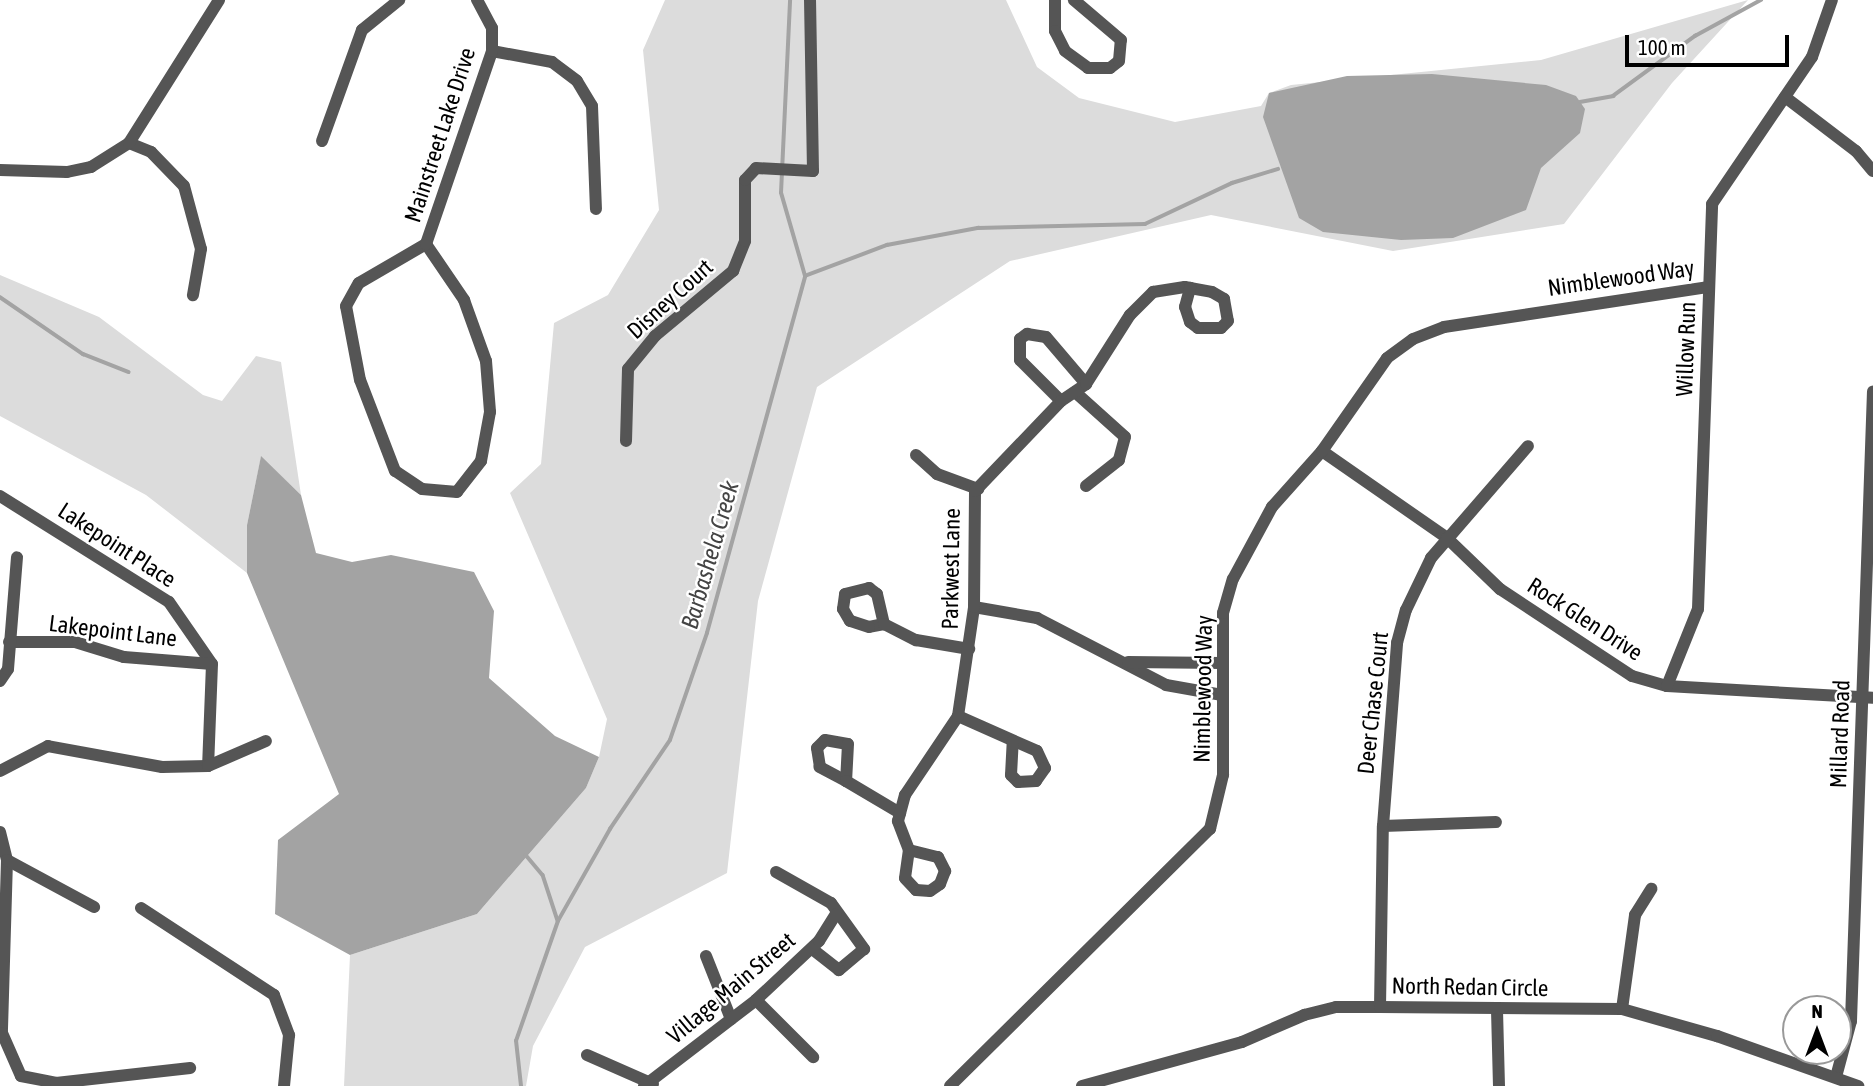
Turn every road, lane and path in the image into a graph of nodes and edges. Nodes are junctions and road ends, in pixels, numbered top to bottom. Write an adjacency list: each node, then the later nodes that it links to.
1 (219, 0): 11 (street)
2 (399, 0): 10 (street)
3 (477, 0): 8 (street, Mainstreet Lake Drive)
4 (810, 0): 22 (street, Disney Court)
5 (1055, 0): 6 (street)
6 (1074, 0)
7 (1832, 0): 9 (street, Willow Run)
8 (492, 51): 14 (street); 15 (street, Mainstreet Lake Drive)
9 (1785, 97): 13 (street); 16 (street, Willow Run)
10 (322, 141)
11 (129, 144): 12 (street); 18 (street)
12 (0, 170)
13 (1873, 171)
14 (596, 209)
15 (426, 244): 15 (street, Mainstreet Lake Drive)
16 (1709, 286): 24 (street, Nimblewood Way); 39 (street, Willow Run)
17 (1190, 288): 19 (street, Parkwest Lane)
18 (193, 295)
19 (1080, 388): 21 (street, Parkwest Lane); 21 (street); 26 (street)
20 (1873, 391): 41 (street, Millard Road)
21 (1061, 401): 27 (street, Parkwest Lane)
22 (626, 441)
23 (1528, 446): 29 (street, Deer Chase Court)
24 (1322, 451): 29 (street, Rock Glen Drive); 36 (street, Nimblewood Way)
25 (916, 455): 27 (street)
26 (1086, 486)
27 (978, 489): 31 (street, Parkwest Lane)
28 (0, 496): 37 (street, Lakepoint Place)
29 (1447, 538): 39 (street, Rock Glen Drive); 50 (street, Deer Chase Court)
30 (17, 557): 33 (street)
31 (974, 607): 34 (street, Parkwest Lane); 35 (street)
32 (884, 624): 34 (street)
33 (9, 642): 37 (street, Lakepoint Lane); 38 (street)
34 (969, 649): 42 (street, Parkwest Lane)
35 (1128, 662): 36 (street); 40 (street)
36 (1222, 663): 40 (street, Nimblewood Way)
37 (212, 664): 46 (street)
38 (0, 681)
39 (1667, 686): 41 (street, Rock Glen Drive)
40 (1222, 695): 73 (street, Nimblewood Way)
41 (1868, 698): 70 (street, Millard Road)
42 (958, 716): 44 (street); 48 (street, Parkwest Lane)
43 (266, 740): 46 (street)
44 (1013, 741)
45 (2, 764): 46 (street)
46 (208, 766)
47 (846, 781): 48 (street)
48 (900, 813): 52 (street)
49 (1496, 822): 50 (street)
50 (1383, 826): 63 (street, Deer Chase Court)
51 (0, 832): 53 (street)
52 (909, 850)
53 (7, 860): 56 (street); 61 (street)
54 (776, 872): 58 (street)
55 (1651, 889): 64 (street)
56 (93, 907)
57 (141, 908): 72 (street)
58 (835, 915): 59 (street, Village Main Street); 59 (street)
59 (812, 949): 62 (street, Village Main Street)
60 (706, 956): 66 (street)
61 (0, 984): 69 (street)
62 (756, 1000): 66 (street, Village Main Street); 68 (street)
63 (1380, 1007): 65 (street, North Redan Circle); 74 (street, North Redan Circle)
64 (1622, 1009): 65 (street, North Redan Circle); 70 (street, North Redan Circle)
65 (1497, 1010): 75 (street)
66 (731, 1019): 71 (street, Village Main Street)
67 (587, 1055): 71 (street)
68 (813, 1056)
69 (190, 1068)
70 (1836, 1077): 76 (street, North Redan Circle)
71 (650, 1084)
72 (284, 1086)
73 (950, 1086)
74 (1082, 1086)
75 (1499, 1086)
76 (1858, 1086)

